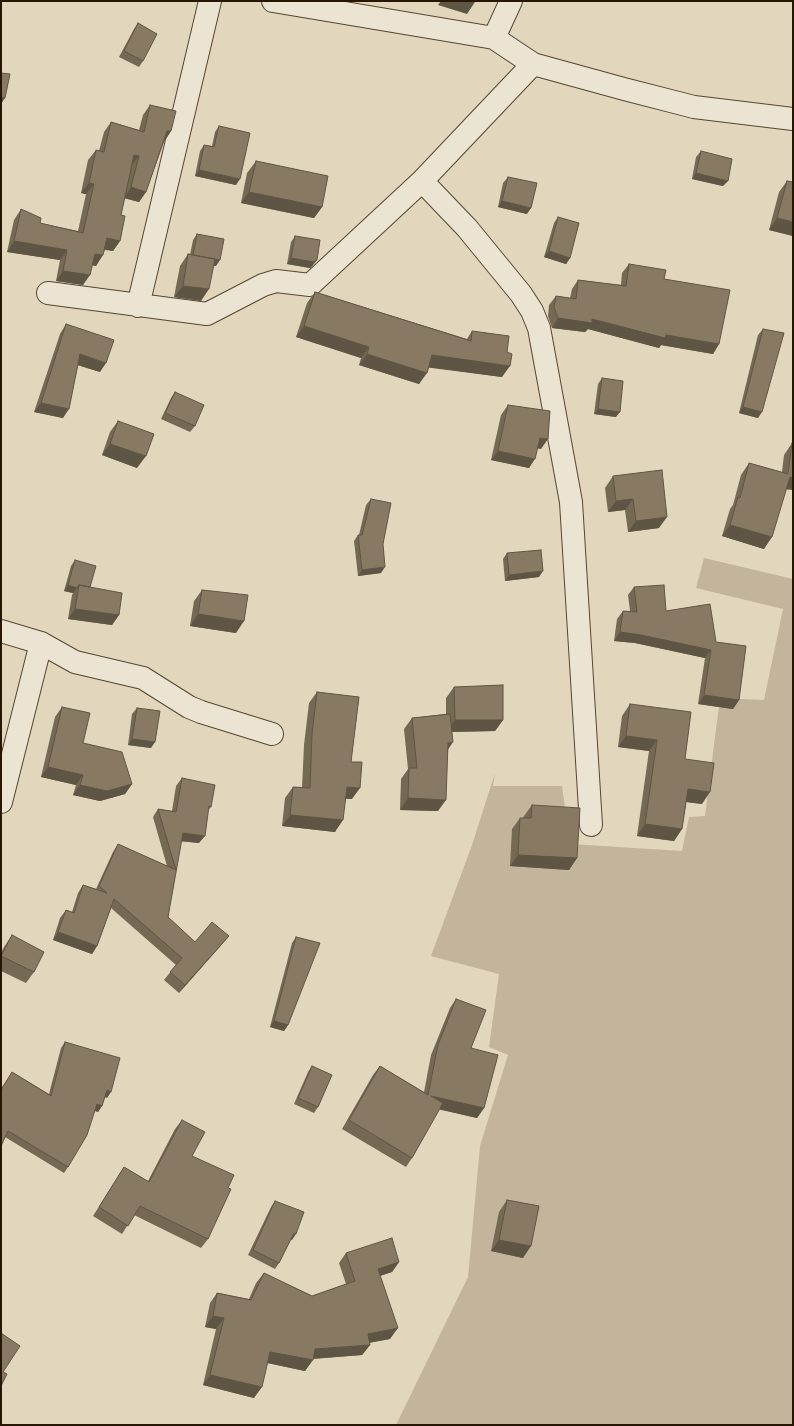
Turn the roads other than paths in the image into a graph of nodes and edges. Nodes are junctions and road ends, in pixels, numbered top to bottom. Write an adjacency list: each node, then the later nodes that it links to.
1 (210, 1): 9 (street)
2 (273, 1): 4 (street)
3 (511, 1): 4 (street)
4 (494, 38): 5 (street)
5 (533, 64): 6 (street); 7 (street)
6 (793, 120)
7 (422, 181): 9 (street); 14 (street)
8 (48, 293): 9 (street)
9 (138, 306)
10 (1, 631): 11 (street)
11 (41, 643): 12 (street); 13 (street)
12 (272, 734)
13 (1, 802)
14 (591, 825)

